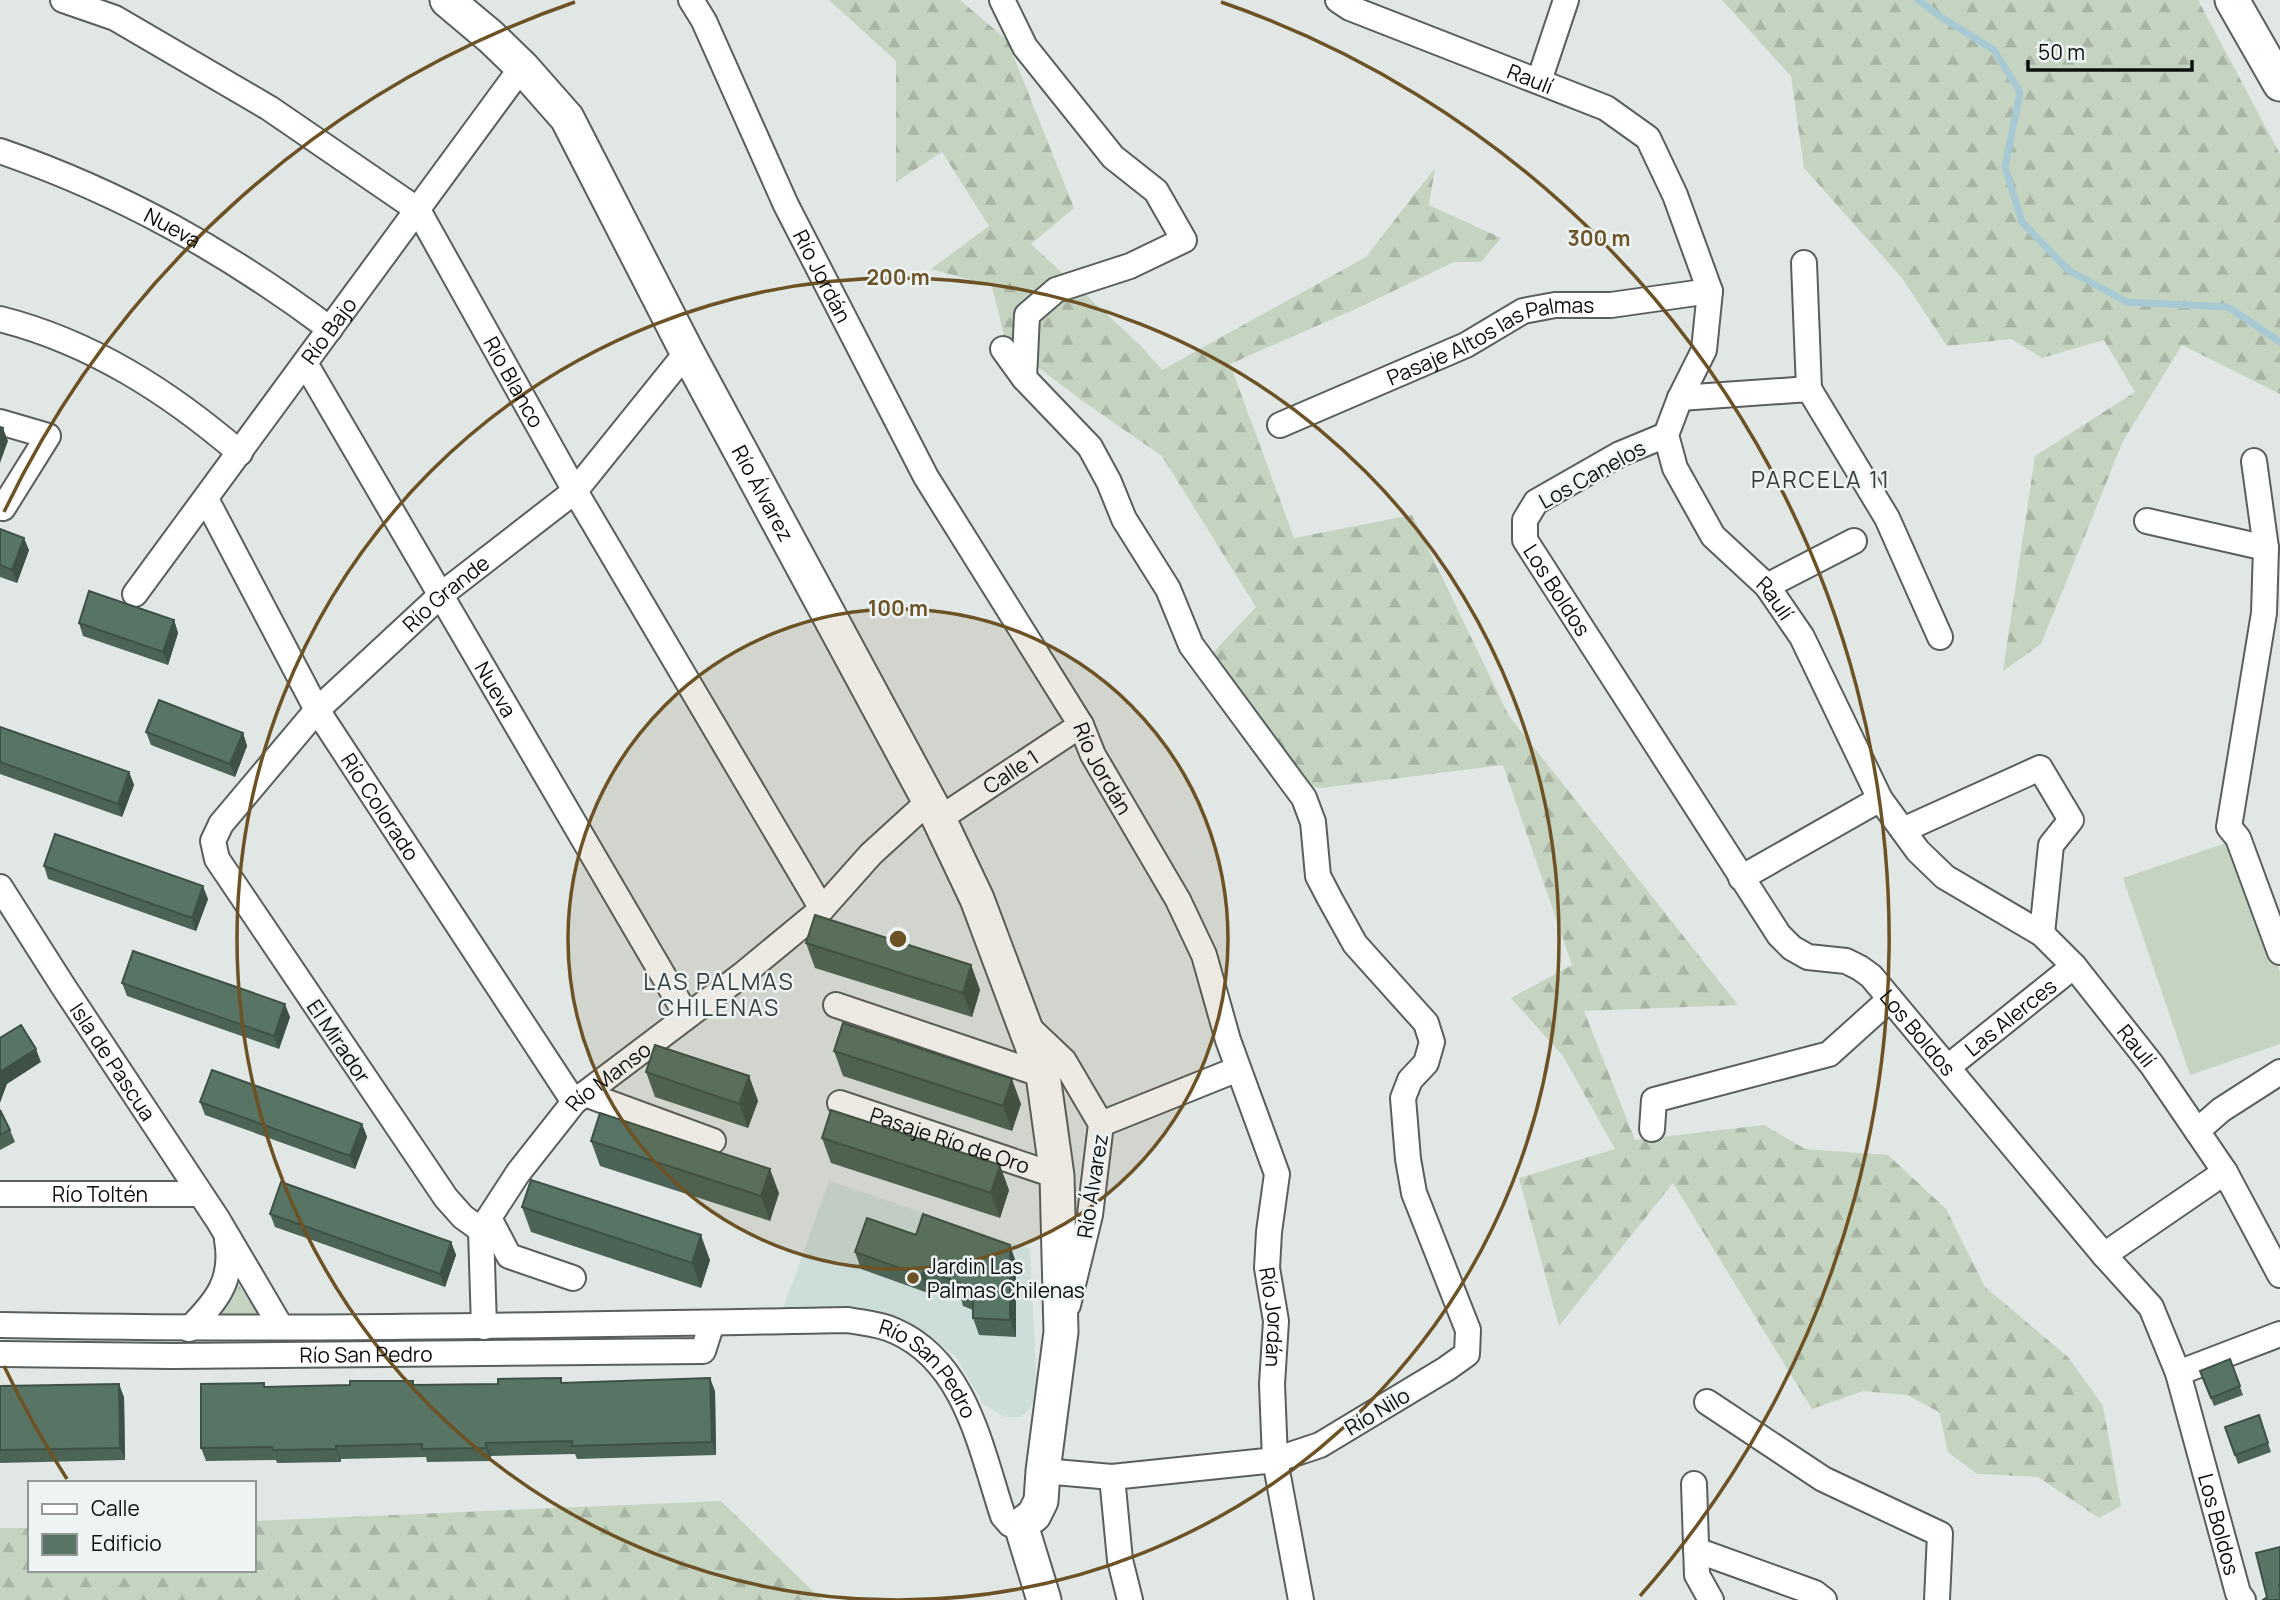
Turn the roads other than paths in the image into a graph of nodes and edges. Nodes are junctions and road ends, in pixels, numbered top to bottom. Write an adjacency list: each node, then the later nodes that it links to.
1 (63, 0): 12 (street, Río Blanco)
2 (447, 0): 8 (street, Río Álvarez)
3 (691, 0): 40 (street, Río Jordán)
4 (1002, 0): 20 (street)
5 (1338, 0): 9 (street, Raulí)
6 (1566, 0): 9 (street)
7 (2232, 0): 10 (street)
8 (522, 67): 12 (street, Río Bajo); 18 (street, Río Álvarez)
9 (1539, 81): 14 (street, Raulí)
10 (2280, 84)
11 (0, 151): 16 (street, Nueva)
12 (418, 210): 16 (street, Río Bajo); 28 (street, Río Blanco)
13 (1804, 263): 21 (street)
14 (1710, 291): 22 (street, Raulí); 24 (street, Pasaje Altos las Palmas)
15 (0, 319): 26 (street)
16 (330, 330): 19 (street, Río Bajo)
17 (1003, 349): 20 (street)
18 (687, 352): 28 (street, Río Grande); 42 (street, Río Álvarez)
19 (305, 363): 26 (street, Río Bajo); 37 (street, Nueva)
20 (1024, 378): 85 (street, Río Nilo)
21 (1809, 388): 22 (street); 38 (street)
22 (1680, 398): 25 (street, Raulí)
23 (0, 422): 30 (street)
24 (1280, 425)
25 (1666, 435): 31 (street, Los Canelos); 35 (street, Raulí)
26 (240, 453): 29 (street, Río Bajo)
27 (2254, 461): 34 (street)
28 (575, 492): 37 (street, Río Grande); 47 (street, Río Blanco)
29 (206, 499): 36 (street, Río Bajo); 39 (street, Río Colorado)
30 (4, 508)
31 (1525, 520): 45 (street, Los Boldos)
32 (2147, 521): 34 (street)
33 (1854, 541): 35 (street)
34 (2266, 548): 49 (street)
35 (1767, 586): 41 (street, Raulí)
36 (135, 594)
37 (442, 594): 39 (street, Río Grande); 53 (street, Nueva)
38 (1940, 637)
39 (317, 710): 44 (street, Río Grande); 59 (street, Río Colorado)
40 (1081, 724): 42 (street, Calle 1); 56 (street, Río Jordán)
41 (1880, 799): 43 (street, Raulí); 45 (street)
42 (933, 811): 47 (street, Río Manso); 54 (street, Río Álvarez)
43 (1903, 830): 48 (street, Raulí); 48 (street)
44 (213, 841): 69 (street, El Mirador)
45 (1741, 878): 51 (street, Los Boldos)
46 (0, 887): 68 (street, Isla de Pascua)
47 (822, 909): 53 (street, Río Manso)
48 (2042, 934): 50 (street, Raulí)
49 (2280, 952)
50 (2074, 966): 55 (street, Las Alerces); 63 (street, Raulí)
51 (1890, 999): 55 (street, Los Boldos); 62 (street)
52 (836, 1005): 58 (street)
53 (687, 1016): 59 (street, Río Manso)
54 (1023, 1023): 58 (street, Río Álvarez); 61 (street, Río Álvarez)
55 (1948, 1067): 71 (street, Los Boldos)
56 (1238, 1069): 61 (street); 85 (street, Río Jordán)
57 (2280, 1072): 63 (street)
58 (1043, 1075): 66 (street, Río Álvarez)
59 (580, 1098): 64 (street); 69 (street, Río Manso)
60 (841, 1102): 66 (street, Pasaje Río de Oro)
61 (1101, 1124): 79 (street, Río Álvarez)
62 (1652, 1129)
63 (2197, 1131): 65 (street, Raulí)
64 (713, 1142)
65 (2225, 1172): 71 (street); 72 (street, Raulí)
66 (1057, 1176): 79 (street, Río Álvarez)
67 (0, 1194): 68 (street, Río Toltén)
68 (200, 1195): 70 (street, Isla de Pascua)
69 (485, 1224): 73 (street); 77 (street)
70 (226, 1236): 76 (street, Isla de Pascua); 78 (street, Isla de Pascua)
71 (2104, 1255): 83 (street, Los Boldos)
72 (2280, 1275)
73 (573, 1278)
74 (712, 1322): 77 (street, Río San Pedro); 82 (street, Río San Pedro); 89 (street, Río San Pedro)
75 (0, 1325): 78 (street, Río San Pedro)
76 (281, 1327): 77 (street, Río San Pedro); 78 (street, Río San Pedro)
77 (484, 1327)
78 (181, 1329): 82 (street)
79 (1061, 1332): 86 (street, Río Álvarez)
80 (2280, 1334): 83 (street)
81 (0, 1354): 82 (street, Río San Pedro)
82 (173, 1356)
83 (2178, 1373): 97 (street, Los Boldos)
84 (1707, 1402): 96 (street)
85 (1275, 1460): 87 (street, Río Nilo); 93 (street, Río Jordán)
86 (1043, 1471): 87 (street, Río Nilo); 89 (street, Río Álvarez)
87 (1112, 1477): 92 (street)
88 (1694, 1484): 90 (street)
89 (1021, 1525): 91 (street)
90 (1696, 1550): 94 (street); 95 (street)
91 (1037, 1594)
92 (1130, 1600)
93 (1301, 1600)
94 (1711, 1600)
95 (1824, 1600)
96 (1937, 1600)
97 (2243, 1600)

